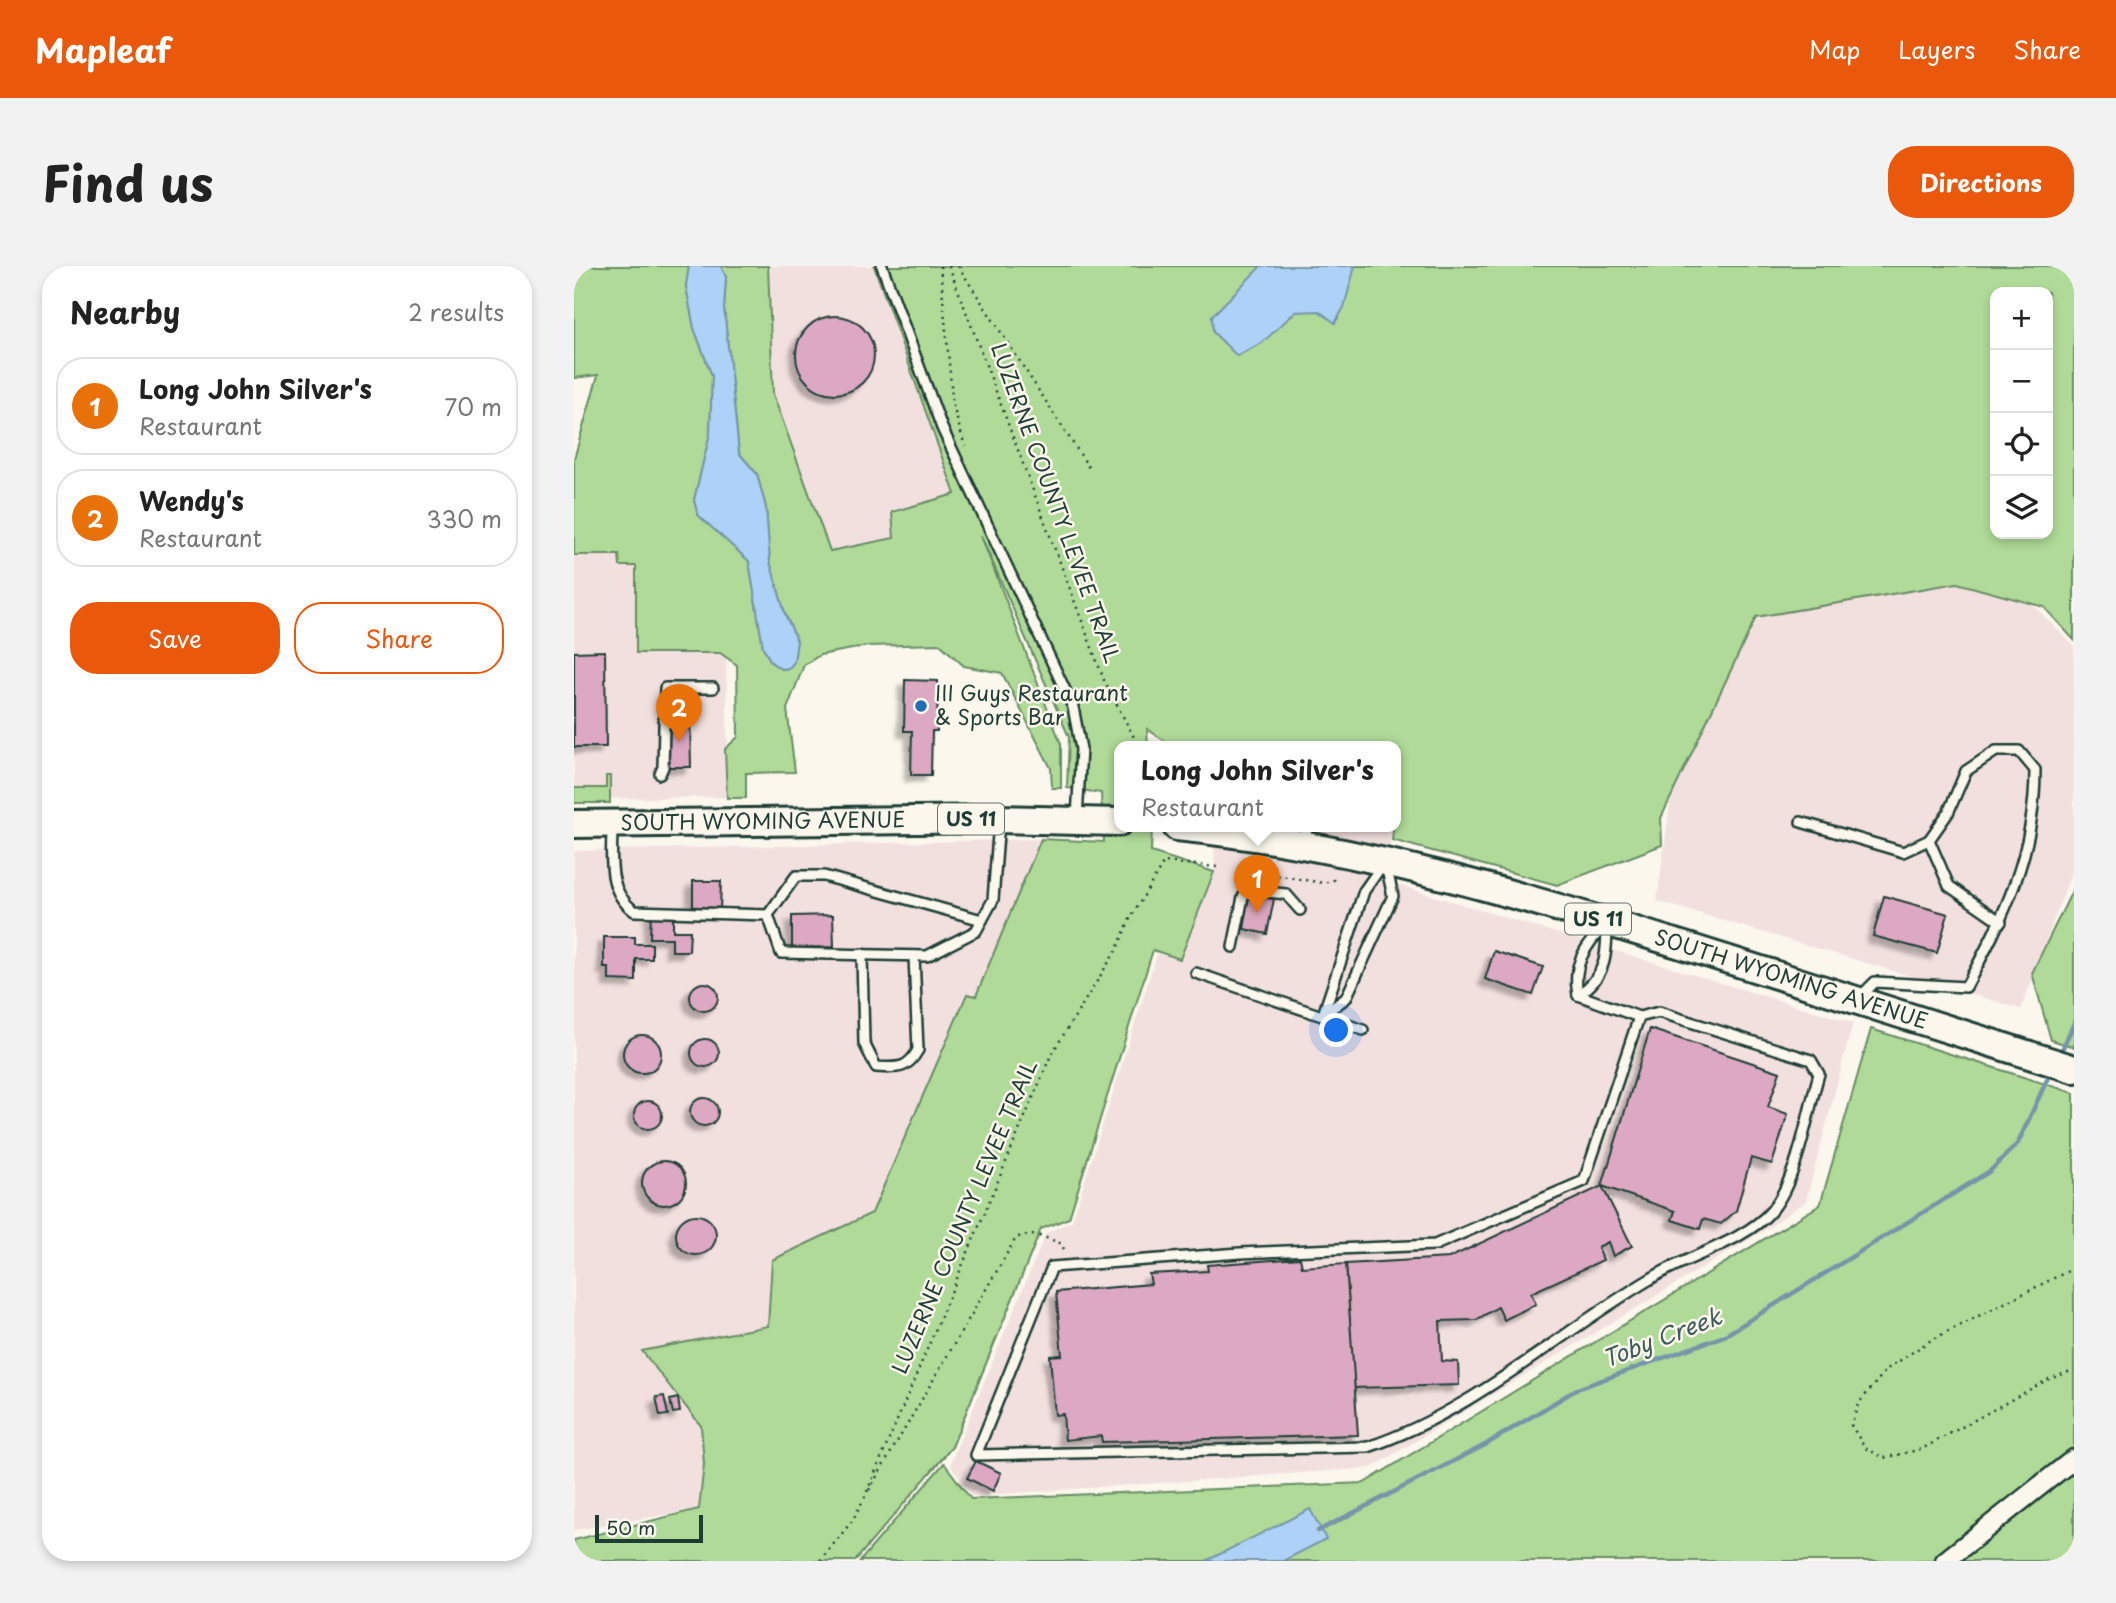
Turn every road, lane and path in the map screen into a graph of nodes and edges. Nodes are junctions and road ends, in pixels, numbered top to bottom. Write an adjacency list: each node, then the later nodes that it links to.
1 (882, 266): 11 (lane)
2 (940, 266): 5 (path)
3 (949, 266): 8 (path, LUZERNE COUNTY LEVEE TRAIL)
4 (958, 266): 6 (path)
5 (968, 456)
6 (1091, 471)
7 (713, 688): 9 (lane)
8 (1136, 741)
9 (660, 774)
10 (999, 819): 11 (main road, SOUTH WYOMING AVENUE / US 11); 15 (main road, SOUTH WYOMING AVENUE / US 11); 25 (lane)
11 (1077, 820): 12 (main road, SOUTH WYOMING AVENUE / US 11)
12 (1114, 822)
13 (1801, 822): 18 (lane)
14 (574, 824): 15 (main road, SOUTH WYOMING AVENUE / US 11)
15 (612, 824): 24 (lane)
16 (1249, 832): 17 (main road, SOUTH WYOMING AVENUE / US 11)
17 (1306, 836): 19 (main road, SOUTH WYOMING AVENUE / US 11)
18 (1929, 840): 27 (lane); 27 (lane)
19 (1385, 861): 26 (main road, SOUTH WYOMING AVENUE / US 11); 34 (lane); 34 (lane)
20 (1217, 867): 42 (path, LUZERNE COUNTY LEVEE TRAIL)
21 (1250, 872): 22 (path)
22 (1337, 879)
23 (1300, 910): 28 (lane)
24 (768, 915): 25 (lane); 29 (lane)
25 (982, 920): 30 (lane)
26 (1607, 922): 32 (lane); 32 (lane); 33 (main road, SOUTH WYOMING AVENUE / US 11)
27 (2001, 922): 33 (lane)
28 (1233, 947)
29 (862, 954): 30 (lane); 30 (lane)
30 (914, 956)
31 (1196, 973): 34 (lane)
32 (1578, 995): 35 (lane)
33 (1857, 1001): 37 (main road, SOUTH WYOMING AVENUE / US 11)
34 (1323, 1015): 36 (lane)
35 (1639, 1017): 38 (lane); 38 (lane)
36 (1363, 1030)
37 (2074, 1069)
38 (1069, 1265): 42 (path)
39 (2074, 1268): 40 (path)
40 (2074, 1370)
41 (2074, 1459): 44 (street)
42 (864, 1499): 43 (path, LUZERNE COUNTY LEVEE TRAIL)
43 (820, 1561)
44 (1945, 1561)

